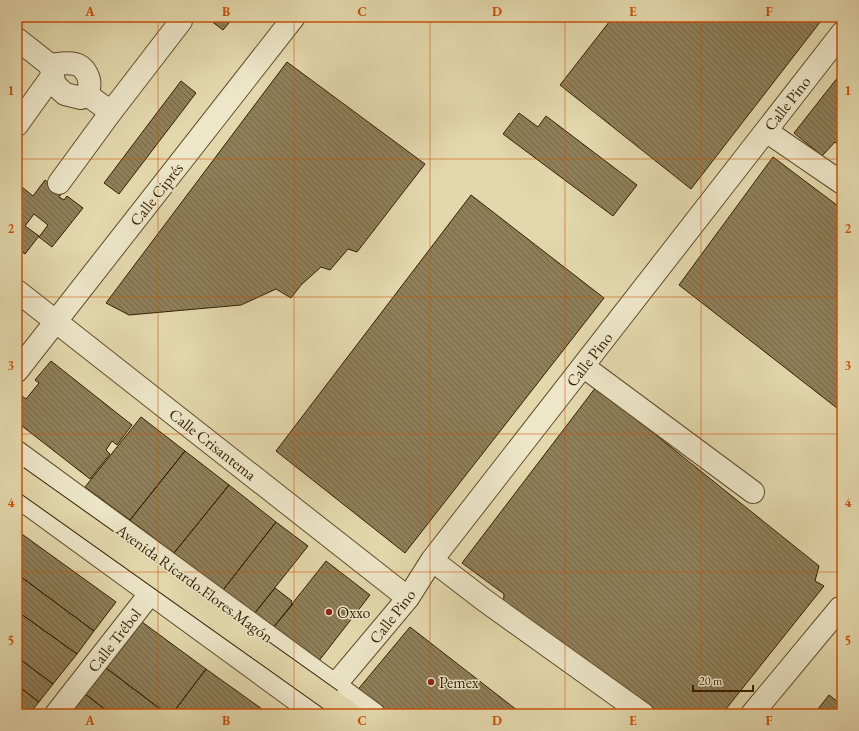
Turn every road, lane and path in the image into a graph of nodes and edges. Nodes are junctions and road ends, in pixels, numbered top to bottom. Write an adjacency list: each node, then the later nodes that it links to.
1 (294, 17): 12 (street, Calle Ciprés)
2 (181, 21): 6 (street)
3 (842, 33): 8 (street, Calle Pino)
4 (17, 39): 5 (street)
5 (51, 70): 6 (street); 7 (street)
6 (111, 112): 9 (street)
7 (17, 125)
8 (766, 131): 10 (street); 13 (street, Calle Pino)
9 (59, 183)
10 (842, 183)
11 (17, 291): 12 (street, Calle Crisantema)
12 (56, 322): 14 (street, Calle Ciprés); 22 (street, Calle Crisantema)
13 (583, 366): 17 (street); 19 (street, Calle Pino)
14 (17, 371)
15 (17, 452): 20 (street, Avenida Ricardo Flores Magón)
16 (17, 477): 27 (main road, Avenida Ricardo Flores Magón, bridge)
17 (753, 492)
18 (17, 496): 21 (street)
19 (432, 560): 22 (street, Calle Pino); 29 (street)
20 (171, 565): 21 (street, Calle Trébol); 24 (street, Avenida Ricardo Flores Magón)
21 (150, 593): 25 (street, Calle Trébol); 26 (street)
22 (408, 598): 24 (street, Calle Pino)
23 (840, 608): 30 (street)
24 (335, 685): 26 (street, Calle Pino); 28 (street, Avenida Ricardo Flores Magón)
25 (56, 714)
26 (315, 714)
27 (350, 714)
28 (374, 714)
29 (643, 714)
30 (752, 714)

